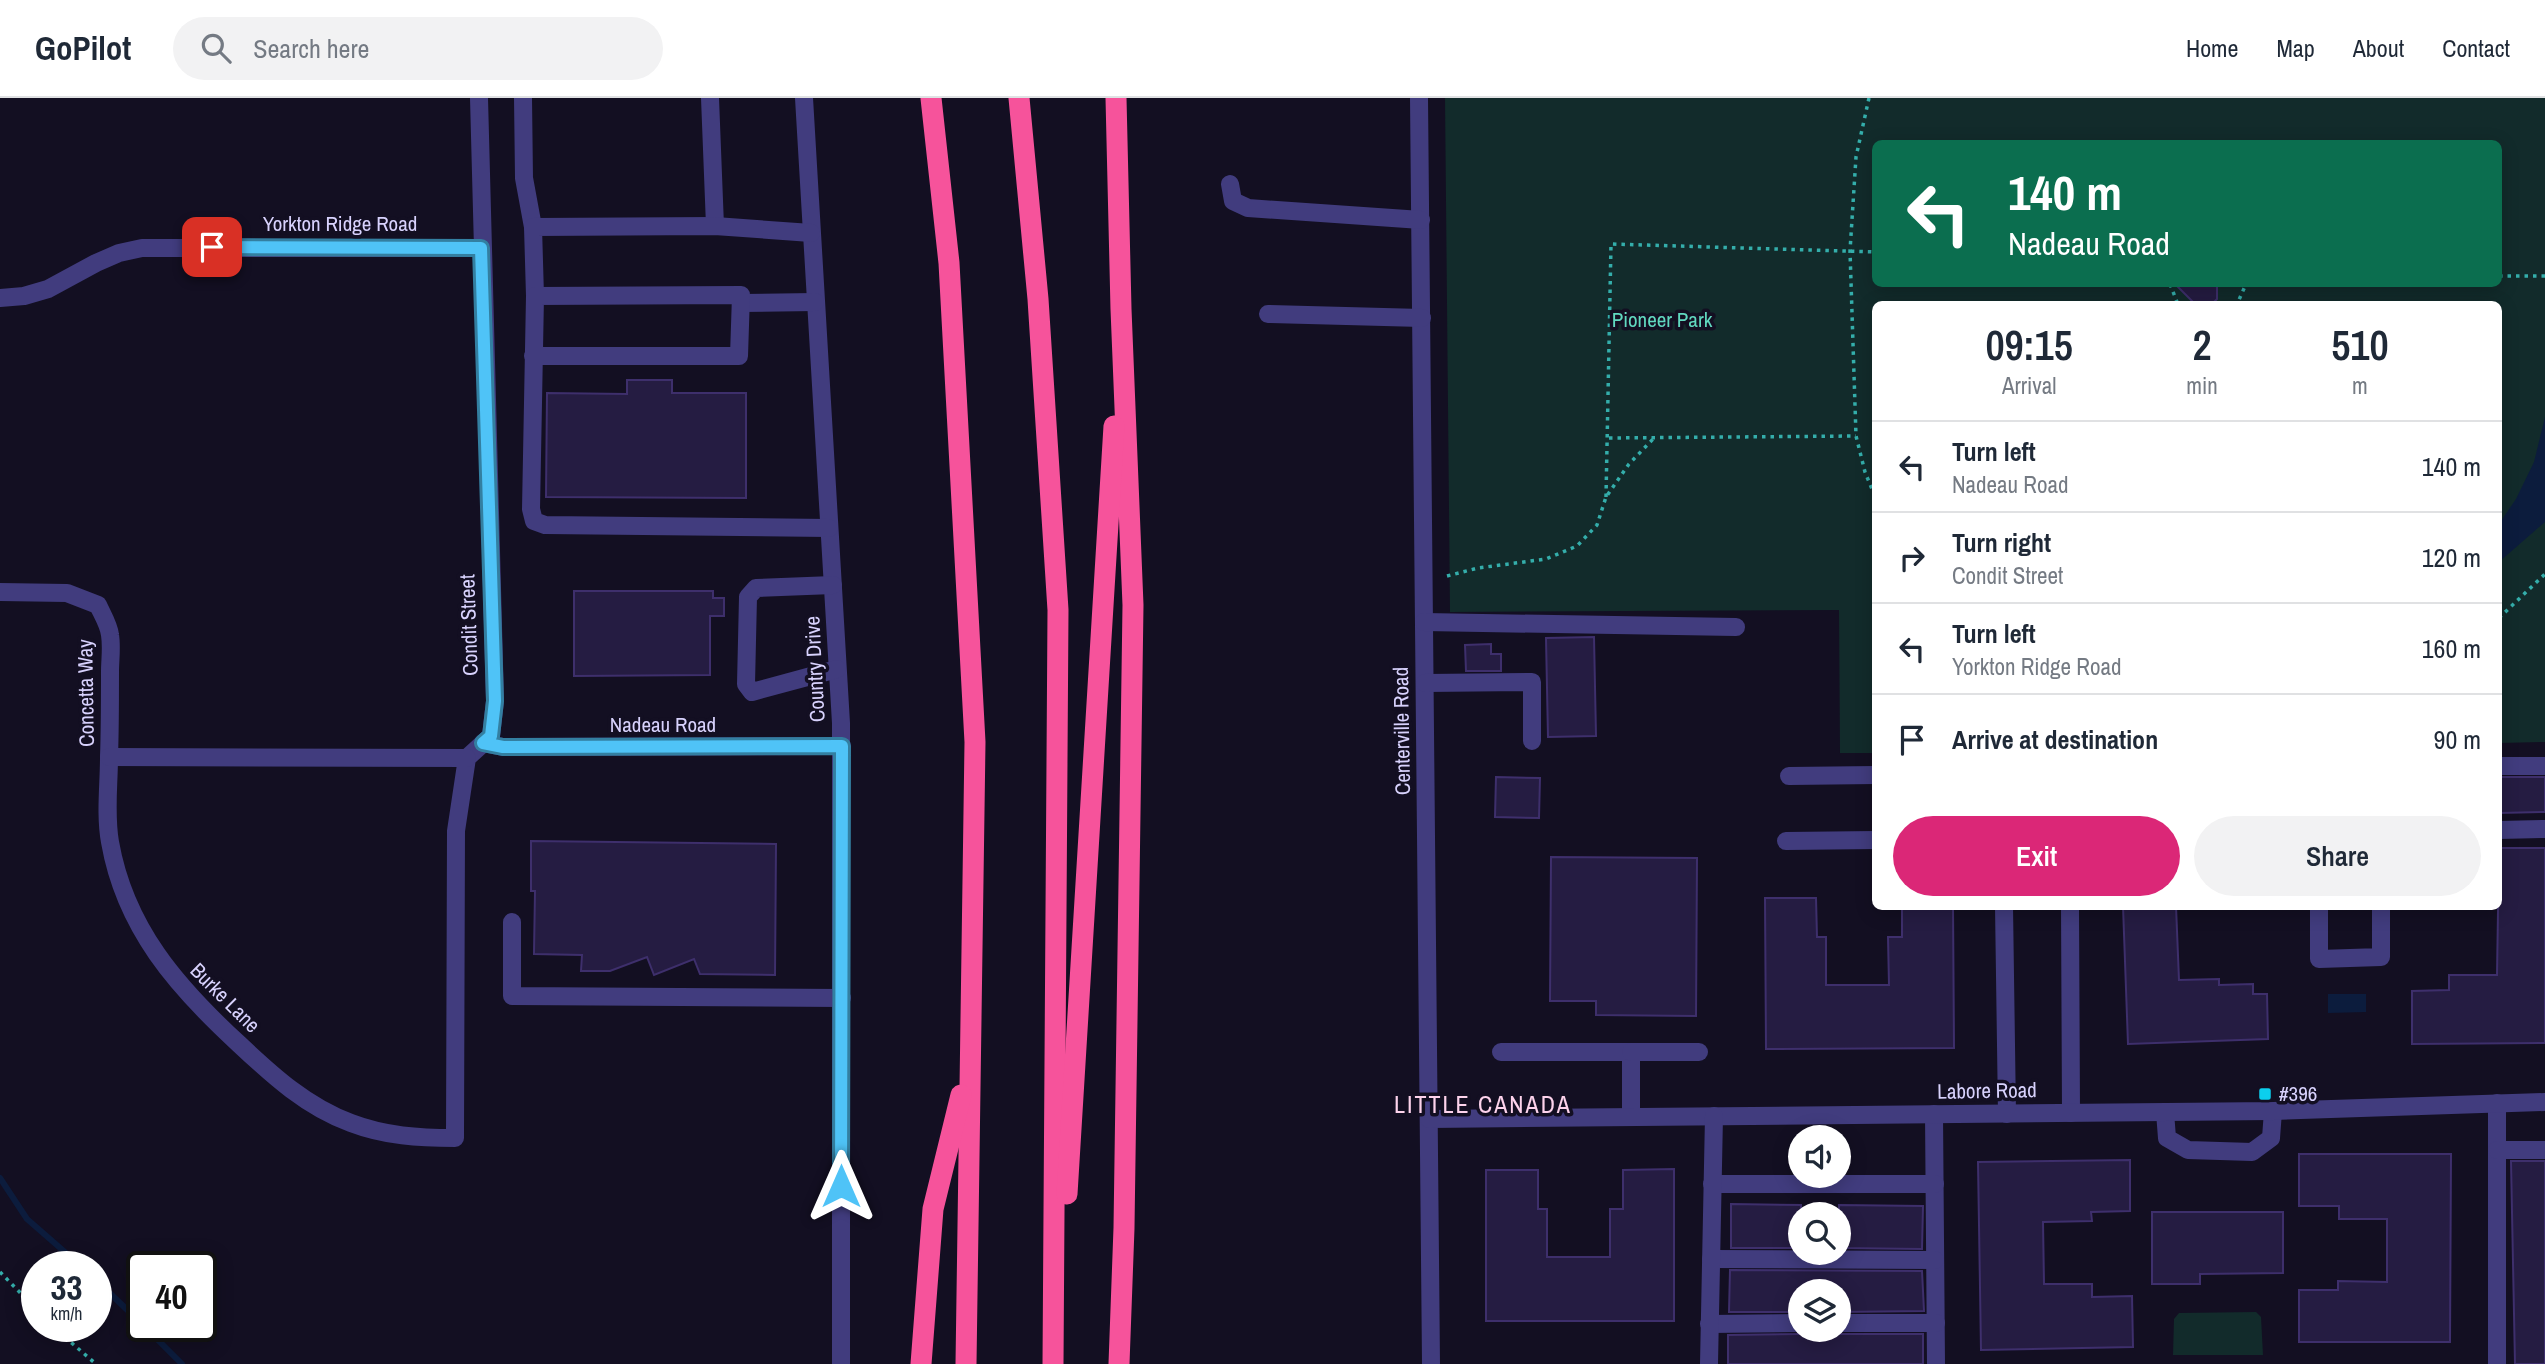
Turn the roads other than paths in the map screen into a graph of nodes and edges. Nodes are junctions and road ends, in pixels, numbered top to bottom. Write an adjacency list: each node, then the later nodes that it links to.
1 (479, 98): 14 (street, Condit Street)
2 (523, 98): 12 (street)
3 (710, 98): 11 (street)
4 (804, 98): 13 (street, Country Drive)
5 (931, 98): 52 (highway)
6 (1019, 98): 76 (highway)
7 (1116, 98): 19 (highway)
8 (1419, 98): 10 (street, Centerville Road)
9 (1230, 184): 10 (street)
10 (1421, 220): 21 (street, Centerville Road)
11 (715, 226): 12 (street); 13 (street)
12 (533, 227): 15 (street)
13 (811, 233): 17 (street, Country Drive)
14 (481, 248): 16 (street, Yorkton Ridge Road); 31 (street, Condit Street)
15 (535, 296): 18 (street); 22 (street)
16 (0, 298)
17 (816, 302): 18 (street); 23 (street, Country Drive)
18 (740, 303): 22 (street)
19 (1121, 309): 76 (highway); 77 (highway)
20 (1268, 314): 21 (street)
21 (1422, 318): 26 (street, Centerville Road)
22 (533, 356): 23 (street)
23 (829, 528): 24 (street, Country Drive)
24 (833, 585): 28 (street, Country Drive); 28 (street)
25 (0, 592): 33 (street, Concetta Way)
26 (1424, 622): 27 (street); 29 (street, Centerville Road)
27 (1736, 628)
28 (838, 668): 32 (street, Country Drive)
29 (1425, 683): 30 (street); 62 (street, Centerville Road)
30 (1532, 741)
31 (483, 743): 32 (street, Nadeau Road); 34 (street, Condit Street)
32 (842, 746): 48 (street, Country Drive)
33 (110, 757): 34 (street); 34 (street, Burke Lane)
34 (467, 758)
35 (2545, 765): 36 (street)
36 (2502, 766)
37 (1872, 775): 38 (street)
38 (1789, 776)
39 (2545, 829): 40 (street)
40 (2502, 830)
41 (1872, 840): 42 (street)
42 (1786, 841)
43 (2004, 910): 59 (street)
44 (2070, 910): 57 (street)
45 (2319, 910): 46 (street)
46 (2381, 910)
47 (512, 922): 48 (street)
48 (842, 998): 73 (street, Country Drive)
49 (1501, 1052): 50 (street)
50 (1631, 1052): 51 (street); 61 (street)
51 (1699, 1052)
52 (970, 1059): 74 (highway); 75 (highway)
53 (2545, 1102): 54 (street, Labore Road)
54 (2497, 1103): 55 (street, Labore Road); 63 (street)
55 (2273, 1111): 56 (street, Labore Road); 56 (street)
56 (2165, 1112): 57 (street, Labore Road)
57 (2071, 1113): 59 (street, Labore Road)
58 (1934, 1114): 59 (street, Labore Road); 60 (street, Labore Road); 66 (street)
59 (2007, 1114)
60 (1714, 1116): 61 (street, Labore Road); 65 (street)
61 (1631, 1117): 62 (street, Labore Road)
62 (1429, 1119): 78 (street, Centerville Road)
63 (2497, 1150): 64 (street); 81 (street)
64 (2545, 1150)
65 (1712, 1184): 66 (street); 67 (street)
66 (1934, 1184): 68 (street)
67 (1711, 1259): 68 (street); 72 (street)
68 (1935, 1260): 71 (street)
69 (1788, 1323): 72 (street)
70 (1851, 1323): 71 (street)
71 (1936, 1323): 80 (street)
72 (1709, 1324): 79 (street)
73 (841, 1364)
74 (921, 1364)
75 (965, 1364)
76 (1055, 1364)
77 (1119, 1364)
78 (1431, 1364)
79 (1709, 1364)
80 (1936, 1364)
81 (2497, 1364)

